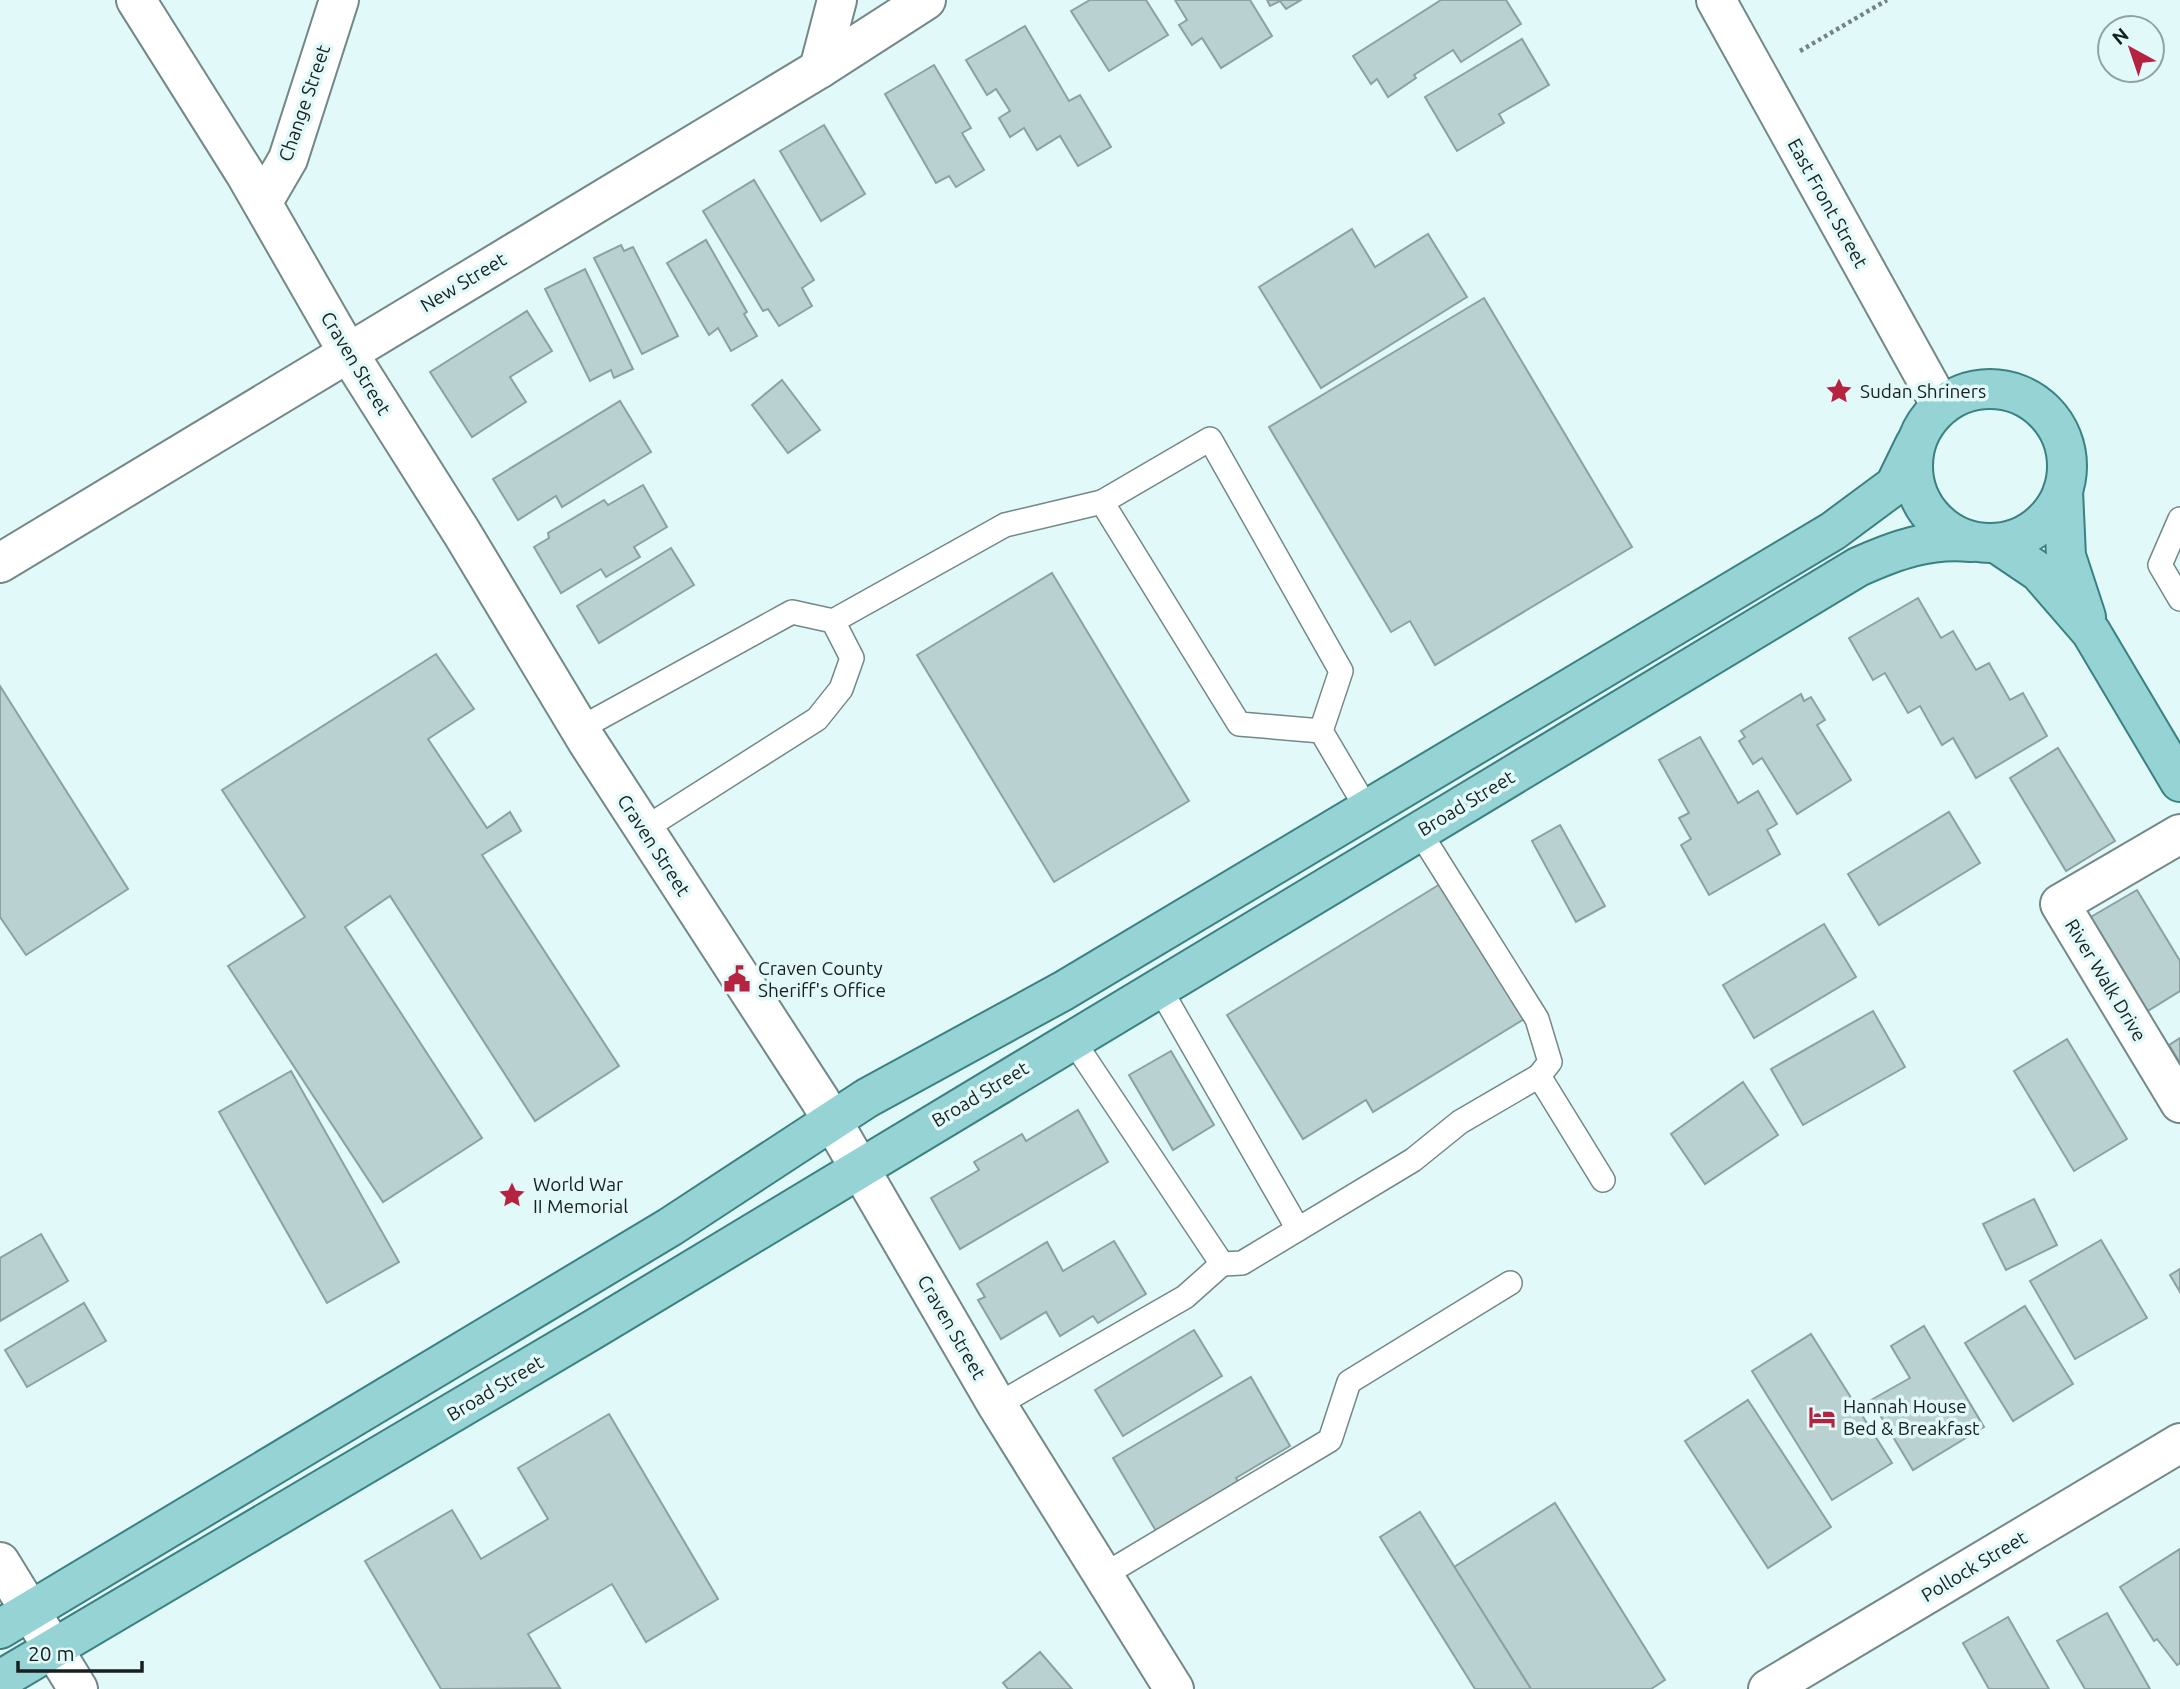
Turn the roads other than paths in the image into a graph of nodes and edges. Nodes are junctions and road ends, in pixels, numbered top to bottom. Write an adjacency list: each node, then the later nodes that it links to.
1 (136, 0): 7 (street, Craven Street)
2 (339, 0): 7 (street, Change Street)
3 (836, 0): 6 (street)
4 (926, 0): 6 (street, New Street)
5 (1716, 0): 9 (street, East Front Street)
6 (819, 69): 8 (street, New Street)
7 (262, 202): 8 (street, Craven Street)
8 (347, 351): 15 (street, New Street); 19 (street, Craven Street)
9 (1941, 406): 10 (main road); 11 (main road)
10 (1915, 444): 14 (main road); 22 (main road)
11 (2063, 491): 14 (main road); 18 (main road)
12 (1102, 502): 17 (lane); 20 (lane); 20 (lane)
13 (2180, 519): 16 (lane)
14 (1983, 543): 18 (main road); 24 (main road, Broad Street)
15 (0, 563)
16 (2180, 599)
17 (833, 621): 19 (lane); 23 (lane)
18 (2091, 632): 21 (main road)
19 (579, 729): 23 (street, Craven Street)
20 (1321, 731): 22 (lane)
21 (2180, 782)
22 (1367, 809): 30 (main road)
23 (644, 829): 30 (street, Craven Street)
24 (1419, 831): 26 (main road, Broad Street); 28 (lane)
25 (2180, 834): 29 (street, River Walk Drive)
26 (1159, 987): 27 (main road, Broad Street); 33 (lane)
27 (1072, 1039): 31 (main road, Broad Street); 34 (lane)
28 (1539, 1076): 32 (lane); 33 (lane)
29 (2180, 1103)
30 (832, 1120): 31 (street, Craven Street); 40 (main road)
31 (859, 1168): 36 (street, Craven Street); 41 (main road, Broad Street)
32 (1604, 1180)
33 (1298, 1228): 34 (lane)
34 (1222, 1264): 36 (lane)
35 (1510, 1283): 39 (lane)
36 (997, 1405): 39 (street, Craven Street)
37 (2180, 1443): 45 (street, Pollock Street)
38 (0, 1562): 40 (street)
39 (1104, 1575): 44 (street, Craven Street)
40 (15, 1620): 41 (street)
41 (53, 1647): 42 (main road, Broad Street); 43 (street)
42 (0, 1680)
43 (78, 1689)
44 (1174, 1689)
45 (1768, 1689)

